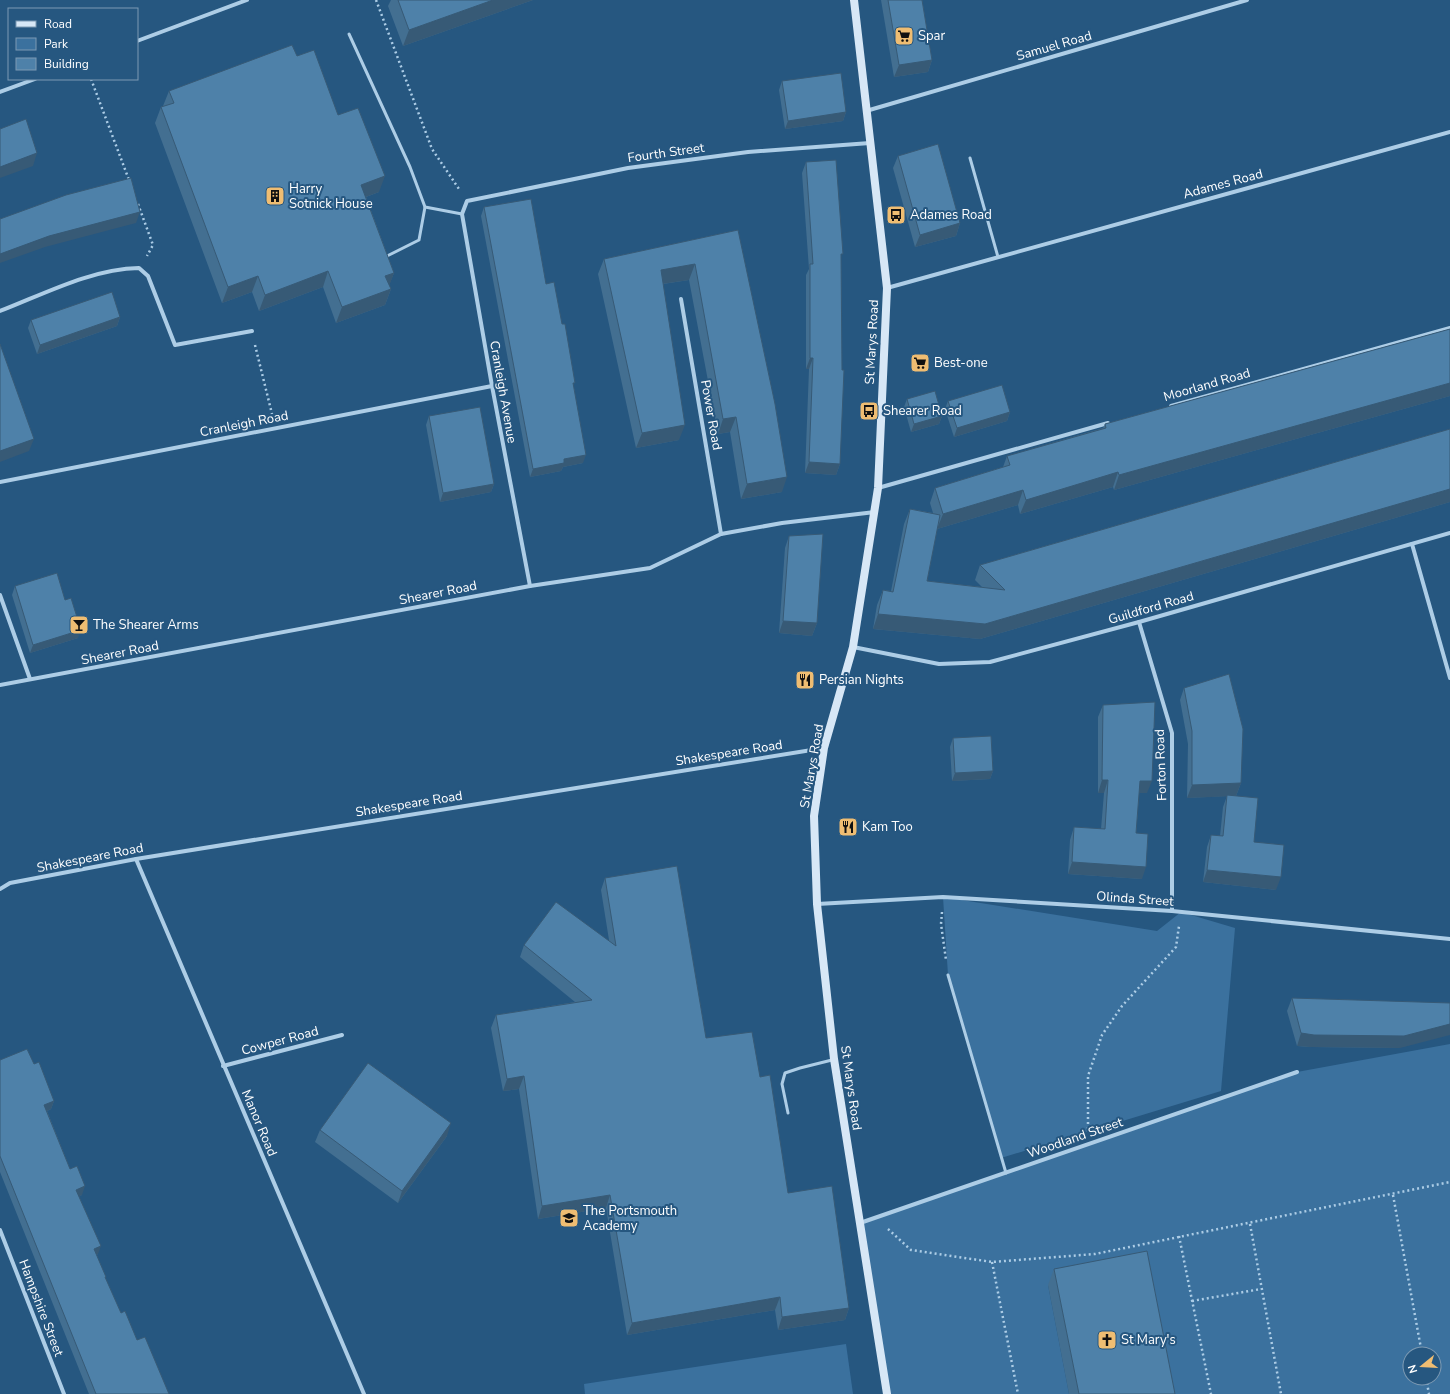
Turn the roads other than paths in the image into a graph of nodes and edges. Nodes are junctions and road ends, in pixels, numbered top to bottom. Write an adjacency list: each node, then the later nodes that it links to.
1 (247, 0): 4 (street)
2 (854, 0): 9 (street, St Marys Road)
3 (1247, 0): 9 (street, Samuel Road)
4 (237, 2): 6 (street)
5 (349, 34): 13 (lane)
6 (138, 41)
7 (32, 80): 8 (street)
8 (0, 92)
9 (866, 111): 11 (street, St Marys Road)
10 (1450, 132): 15 (street, Adames Road)
11 (870, 143): 14 (street, Fourth Street); 17 (street, St Marys Road)
12 (970, 158): 15 (lane)
13 (425, 207): 14 (lane); 16 (lane)
14 (462, 214): 22 (street, Cranleigh Avenue)
15 (998, 257): 17 (street, Adames Road)
16 (385, 258)
17 (886, 288): 26 (street, St Marys Road)
18 (681, 299): 29 (street, Power Road)
19 (0, 311): 21 (street)
20 (1450, 328): 23 (street, Moorland Road)
21 (252, 331)
22 (492, 386): 25 (street, Cranleigh Road); 31 (street, Cranleigh Avenue)
23 (1168, 407)
24 (1114, 422): 26 (street)
25 (0, 482)
26 (878, 488): 27 (street, St Marys Road)
27 (875, 512): 29 (street, Shearer Road); 34 (street, St Marys Road)
28 (1450, 533): 30 (street, Guildford Road)
29 (721, 534): 31 (street, Shearer Road)
30 (1412, 544): 33 (street, Guildford Road); 35 (street)
31 (530, 586): 36 (street, Shearer Road)
32 (0, 594): 36 (street)
33 (1139, 622): 34 (street, Guildford Road); 42 (street, Forton Road)
34 (853, 647): 38 (street, St Marys Road)
35 (1450, 678)
36 (30, 679): 37 (street, Shearer Road)
37 (0, 686)
38 (824, 748): 39 (street, Shakespeare Road); 41 (street, St Marys Road)
39 (136, 859): 40 (street, Shakespeare Road); 47 (street, Manor Road)
40 (0, 889)
41 (817, 904): 42 (street, Olinda Street); 46 (street, St Marys Road)
42 (1172, 911): 43 (street, Olinda Street)
43 (1450, 939)
44 (948, 975): 50 (lane)
45 (342, 1035): 47 (street, Cowper Road)
46 (834, 1059): 49 (lane); 51 (street, St Marys Road)
47 (223, 1066): 54 (street, Manor Road)
48 (1297, 1072): 50 (street, Woodland Street)
49 (788, 1113)
50 (1006, 1172): 51 (street, Woodland Street)
51 (859, 1223): 55 (street, St Marys Road)
52 (0, 1230): 53 (street, Hampshire Street)
53 (64, 1394)
54 (364, 1394)
55 (888, 1394)

